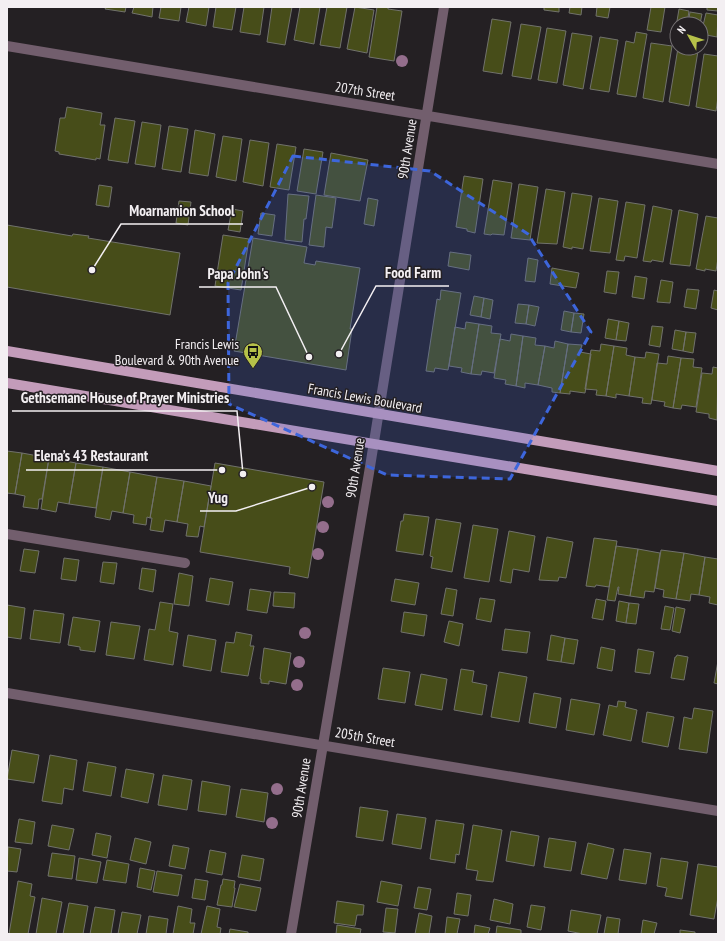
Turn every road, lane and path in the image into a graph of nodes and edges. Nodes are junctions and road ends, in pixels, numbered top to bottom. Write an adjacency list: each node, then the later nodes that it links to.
1 (444, 7): 3 (street, 90th Avenue)
2 (7, 46): 3 (street, 207th Street)
3 (426, 116): 4 (street, 207th Street); 7 (street, 90th Avenue)
4 (718, 164)
5 (7, 351): 7 (main road, Francis Lewis Boulevard)
6 (7, 383): 8 (main road)
7 (378, 414): 8 (street, 90th Avenue); 9 (main road, Francis Lewis Boulevard)
8 (374, 443): 10 (main road); 14 (street, 90th Avenue)
9 (718, 471)
10 (718, 501)
11 (7, 534): 12 (street)
12 (185, 563)
13 (7, 692): 14 (street, 205th Street)
14 (322, 744): 15 (street, 205th Street); 16 (street, 90th Avenue)
15 (718, 811)
16 (291, 934)

